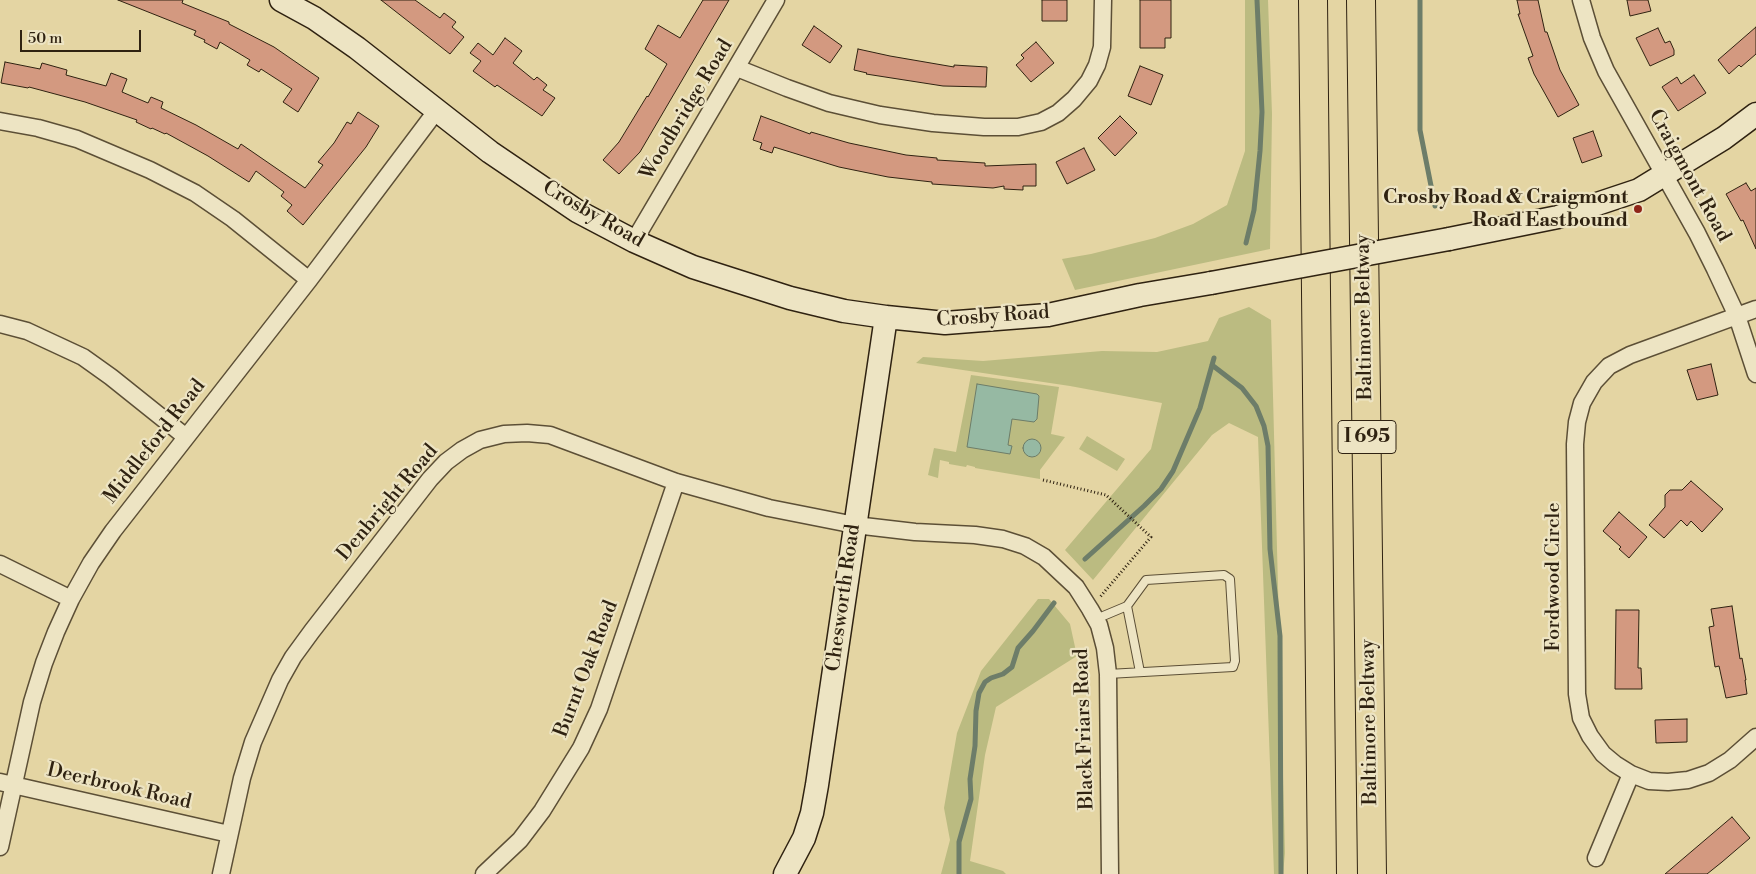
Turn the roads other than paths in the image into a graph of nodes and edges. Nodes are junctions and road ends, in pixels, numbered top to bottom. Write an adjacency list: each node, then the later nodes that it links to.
1 (281, 0): 8 (main road, Crosby Road)
2 (776, 0): 7 (street, Woodbridge Road)
3 (1103, 0): 7 (street)
4 (1313, 0): 38 (highway, I 695)
5 (1361, 0): 39 (highway, Baltimore Beltway / I 695)
6 (1581, 0): 11 (street, Craigmont Road)
7 (737, 68): 12 (street, Woodbridge Road)
8 (438, 110): 12 (main road, Crosby Road); 13 (street, Middleford Road)
9 (1756, 114): 11 (main road, Crosby Road)
10 (0, 121): 13 (street)
11 (1664, 176): 15 (street, Craigmont Road); 16 (main road, Crosby Road, bridge)
12 (634, 241): 16 (main road, Crosby Road)
13 (308, 280): 19 (street, Middleford Road)
14 (1756, 308): 15 (street, Fordwood Circle)
15 (1737, 316): 18 (street, Craigmont Road); 29 (street, Fordwood Circle)
16 (886, 317): 21 (main road, Chesworth Road)
17 (0, 324): 19 (street)
18 (1756, 374)
19 (186, 437): 23 (street, Middleford Road)
20 (676, 482): 21 (street, Denbright Road); 31 (street, Denbright Road); 35 (street, Burnt Oak Road)
21 (855, 525): 25 (street, Black Friars Road); 36 (main road, Chesworth Road)
22 (0, 564): 23 (street)
23 (71, 598): 30 (street, Middleford Road)
24 (1127, 606): 25 (lane); 26 (lane); 26 (lane)
25 (1093, 614): 27 (street, Black Friars Road)
26 (1140, 672): 27 (lane)
27 (1108, 674): 37 (street, Black Friars Road)
28 (1756, 738): 29 (street, Fordwood Circle)
29 (1631, 774): 33 (street)
30 (7, 784): 31 (street, Deerbrook Road); 32 (street, Middleford Road)
31 (229, 834): 34 (street, Denbright Road)
32 (0, 847)
33 (1596, 858)
34 (221, 874)
35 (484, 874)
36 (784, 874)
37 (1110, 874)
38 (1322, 874)
39 (1372, 874)

